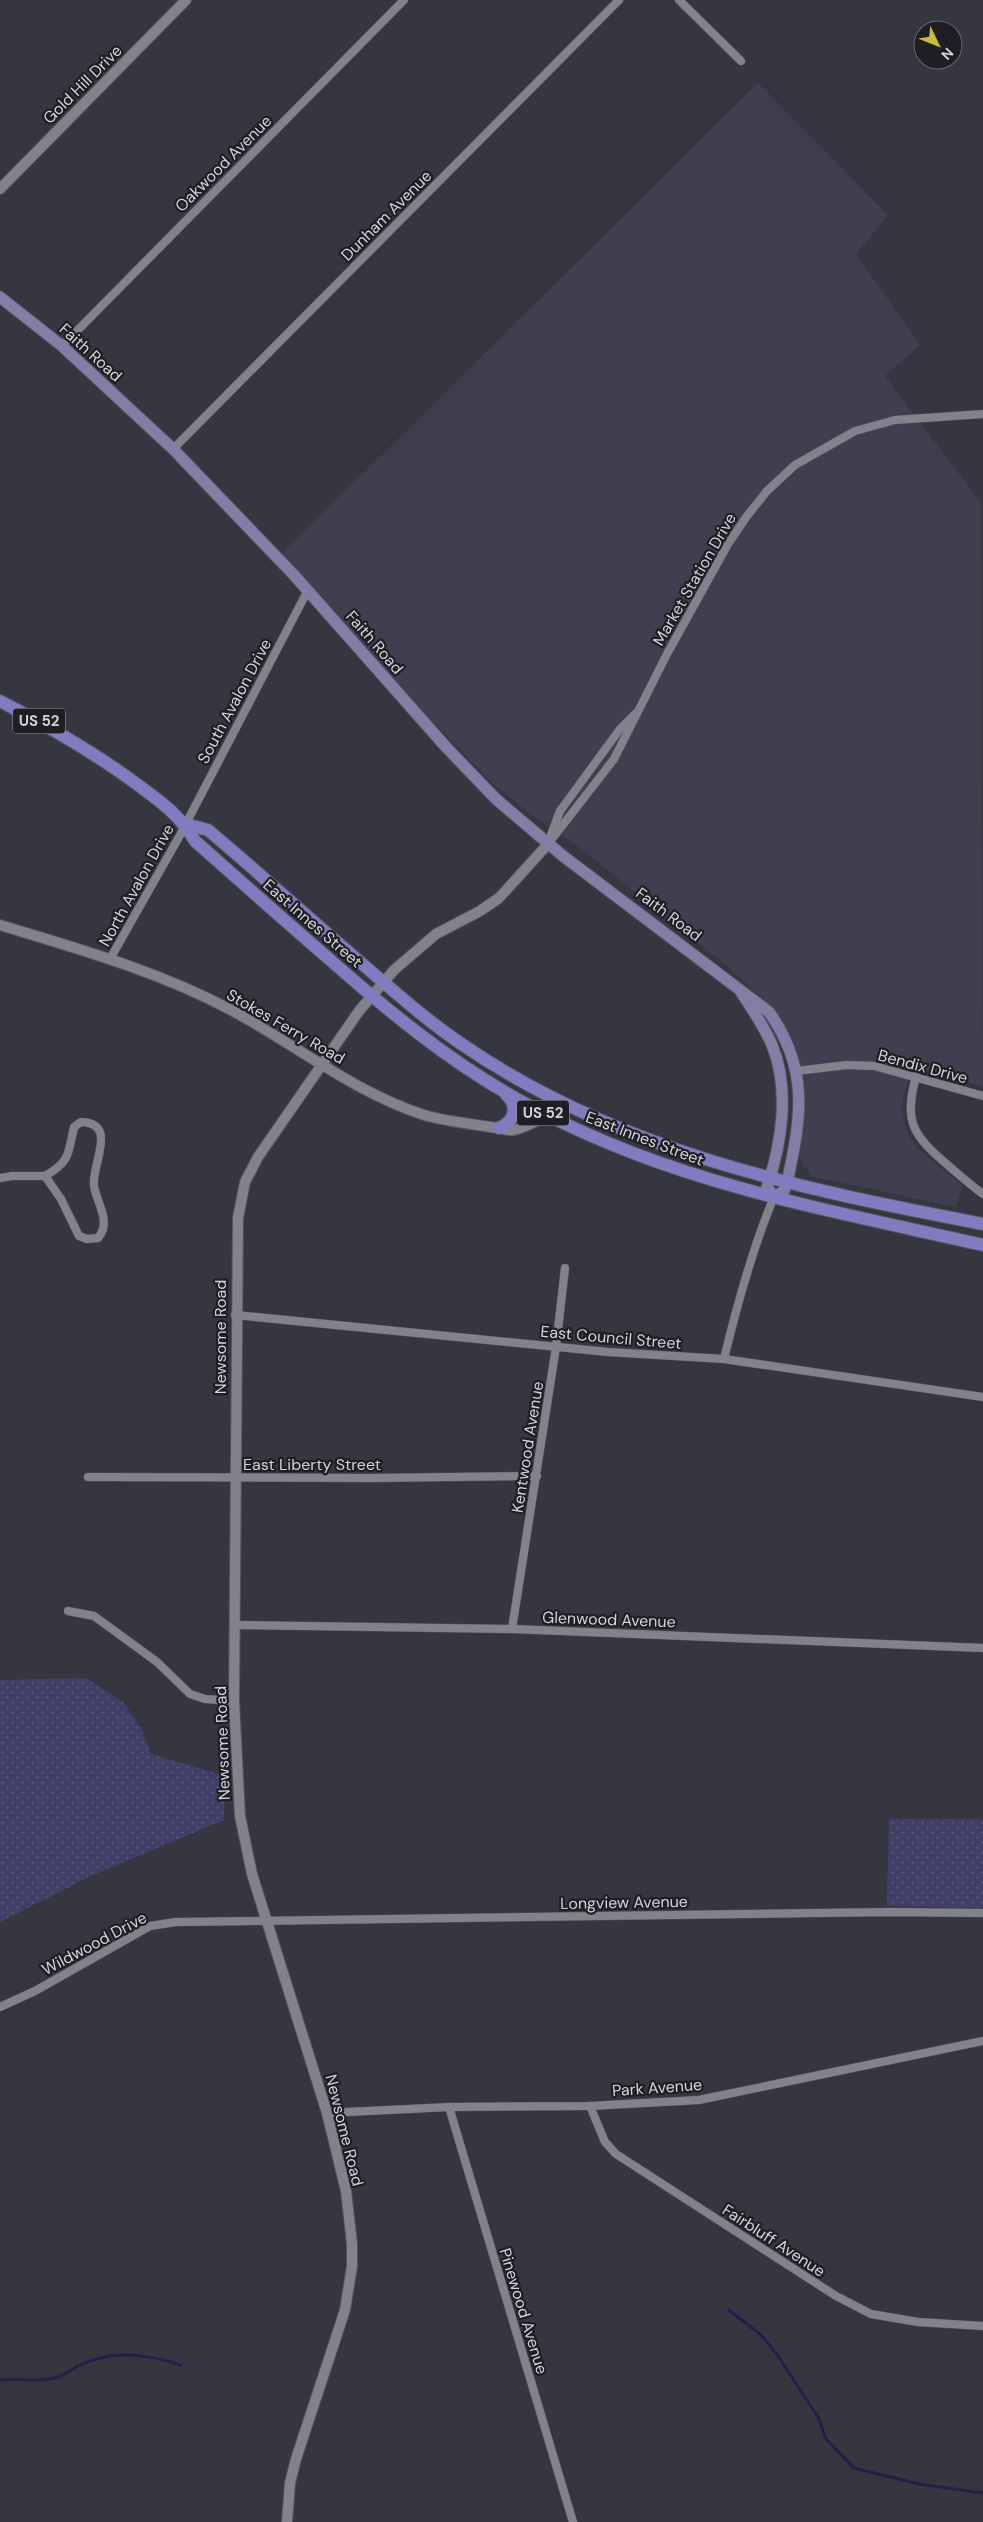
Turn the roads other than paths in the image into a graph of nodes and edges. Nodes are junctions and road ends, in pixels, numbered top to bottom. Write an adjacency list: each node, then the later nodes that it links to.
1 (186, 0): 6 (street, Gold Hill Drive)
2 (404, 0): 8 (street, Oakwood Avenue)
3 (619, 0): 10 (street, Dunham Avenue)
4 (679, 0): 5 (street)
5 (741, 62)
6 (0, 189)
7 (0, 297): 8 (main road, Faith Road)
8 (62, 346): 10 (main road, Faith Road)
9 (983, 414): 13 (street, Market Station Drive)
10 (173, 449): 11 (main road, Faith Road)
11 (308, 590): 14 (street, South Avalon Drive); 15 (main road, Faith Road)
12 (0, 701): 14 (main road, East Innes Street / US 52)
13 (640, 709): 15 (street, Market Station Drive); 15 (street, Market Station Drive)
14 (186, 824): 17 (street, North Avalon Drive); 18 (main road, East Innes Street / US 52); 20 (main road, East Innes Street / US 52)
15 (548, 844): 18 (street, Market Station Drive); 19 (main road, Faith Road)
16 (0, 925): 17 (street, Stokes Ferry Road)
17 (110, 959): 21 (street, Stokes Ferry Road)
18 (383, 982): 20 (street, Newsome Road); 30 (main road, East Innes Street / US 52)
19 (741, 992): 22 (main road, Faith Road); 30 (main road, Faith Road)
20 (371, 996): 21 (street, Newsome Road); 24 (main road, East Innes Street / US 52)
21 (322, 1064): 27 (street, Stokes Ferry Road); 37 (street, Newsome Road)
22 (796, 1071): 23 (street, Bendix Drive); 31 (main road, Faith Road)
23 (916, 1076): 25 (street, Bendix Drive); 32 (street)
24 (500, 1090): 26 (main road, East Innes Street / US 52); 27 (main road)
25 (983, 1096)
26 (557, 1120): 27 (street, Stokes Ferry Road); 33 (main road, East Innes Street / US 52)
27 (499, 1128)
28 (45, 1176): 28 (street); 29 (street)
29 (0, 1178)
30 (770, 1178): 31 (main road, East Innes Street / US 52); 33 (main road, Faith Road)
31 (787, 1183): 33 (main road); 34 (main road, East Innes Street / US 52)
32 (983, 1194)
33 (774, 1197): 35 (main road, East Innes Street / US 52); 39 (street)
34 (983, 1224)
35 (983, 1245)
36 (565, 1268): 38 (street, Kentwood Avenue)
37 (235, 1315): 38 (street, East Council Street); 43 (street, Newsome Road)
38 (556, 1347): 39 (street, East Council Street); 41 (street, Kentwood Avenue)
39 (724, 1359): 40 (street, East Council Street)
40 (983, 1397)
41 (537, 1476): 43 (street, East Liberty Street); 46 (street, Kentwood Avenue)
42 (88, 1477): 43 (street, East Liberty Street)
43 (234, 1478): 45 (street, Newsome Road)
44 (68, 1611): 48 (street)
45 (235, 1625): 46 (street, Glenwood Avenue); 48 (street, Newsome Road)
46 (512, 1629): 47 (street, Glenwood Avenue)
47 (983, 1648)
48 (234, 1701): 50 (street, Newsome Road)
49 (983, 1913): 50 (street, Longview Avenue)
50 (266, 1920): 51 (street, Wildwood Drive); 55 (street, Newsome Road)
51 (0, 2007)
52 (983, 2041): 53 (street, Park Avenue)
53 (590, 2106): 54 (street, Park Avenue); 56 (street, Fairbluff Avenue)
54 (449, 2107): 55 (street, Park Avenue); 58 (street, Pinewood Avenue)
55 (327, 2113): 57 (street, Newsome Road)
56 (983, 2326)
57 (287, 2522)
58 (573, 2522)

